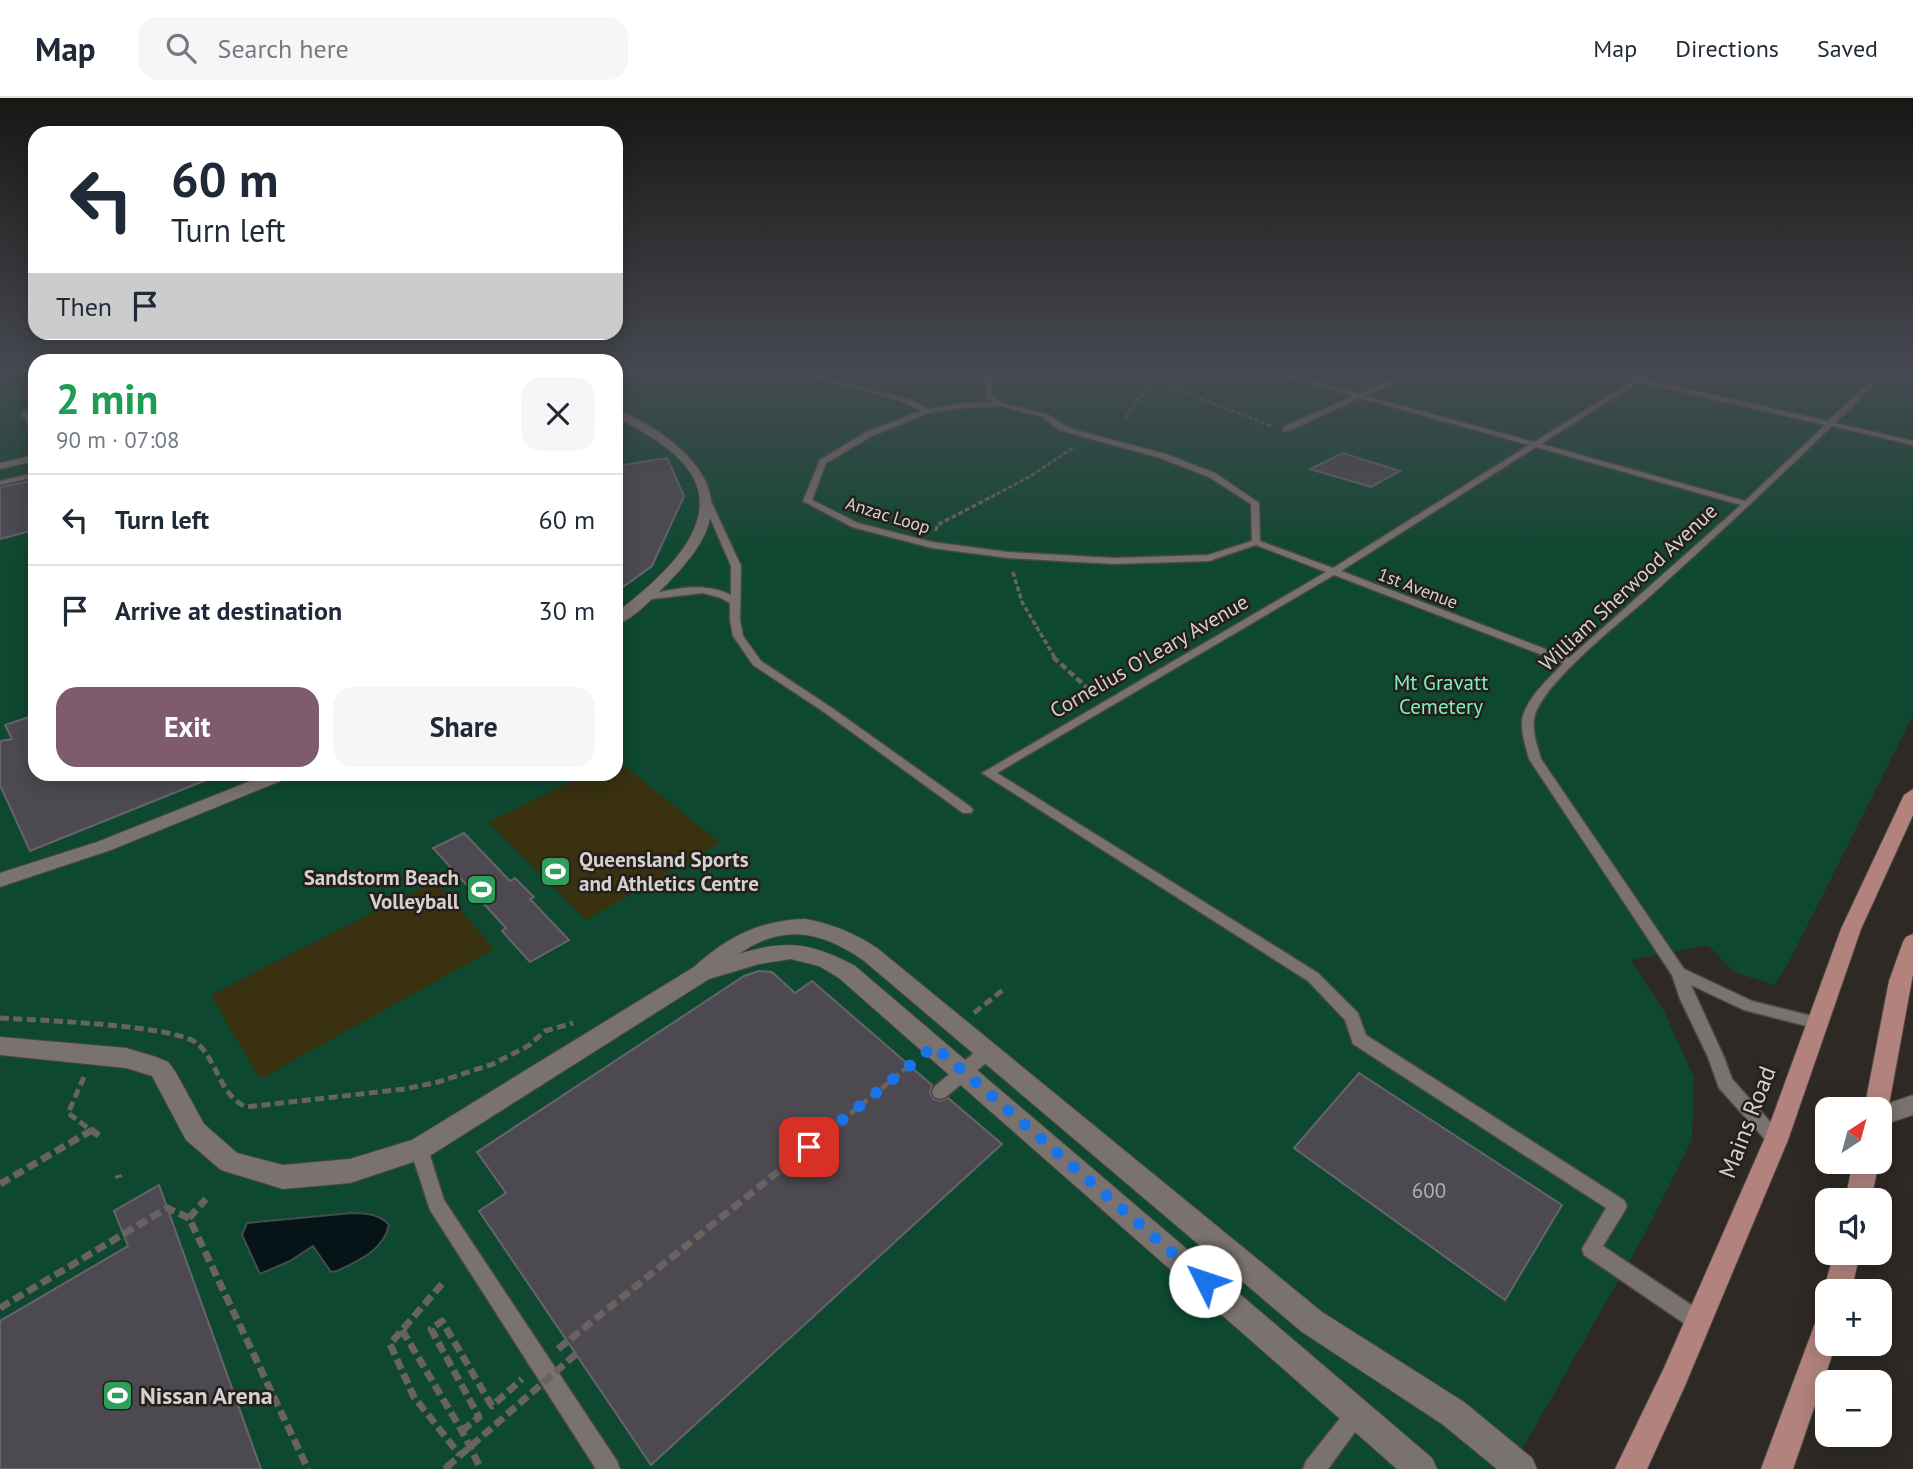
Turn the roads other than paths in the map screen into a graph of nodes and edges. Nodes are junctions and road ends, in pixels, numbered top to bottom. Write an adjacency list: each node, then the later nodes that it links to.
1 (653, 433): 14 (street)
2 (872, 433): 16 (lane, Anzac Loop)
3 (1080, 433): 16 (lane, Anzac Loop)
4 (1492, 433): 9 (lane)
5 (1554, 433): 9 (lane, Cornelius O'Leary Avenue)
6 (1822, 433): 15 (lane, William Sherwood Avenue)
7 (1870, 433): 8 (lane)
8 (1913, 443)
9 (1535, 445): 15 (lane); 17 (lane, Cornelius O'Leary Avenue)
10 (28, 460): 11 (street)
11 (0, 465)
12 (28, 477): 13 (lane)
13 (0, 483)
14 (706, 499): 18 (street); 19 (lane)
15 (1747, 504): 21 (lane, William Sherwood Avenue)
16 (1256, 542): 17 (lane, 1st Avenue)
17 (1333, 572): 21 (lane, 1st Avenue); 29 (lane, Cornelius O'Leary Avenue)
18 (647, 598): 19 (lane); 20 (street)
19 (735, 602): 24 (lane)
20 (623, 615)
21 (1570, 662): 28 (lane, William Sherwood Avenue)
22 (265, 781): 25 (street)
23 (1913, 795): 30 (main road, Mains Road)
24 (967, 810)
25 (0, 880)
26 (1913, 942): 35 (main road)
27 (702, 973): 32 (street); 33 (street); 39 (street)
28 (1679, 973): 30 (lane); 38 (lane, William Sherwood Avenue)
29 (1313, 977): 40 (lane)
30 (1818, 1023): 38 (main road, Mains Road)
31 (0, 1046): 39 (street)
32 (987, 1052): 33 (lane); 46 (street)
33 (964, 1071): 34 (lane); 42 (street)
34 (940, 1091)
35 (1878, 1097)
36 (1913, 1105): 37 (street)
37 (1892, 1112)
38 (1776, 1140): 40 (main road, Mains Road)
39 (419, 1149): 43 (lane)
40 (1698, 1321): 47 (main road, Mains Road)
41 (1817, 1356): 48 (main road)
42 (1357, 1414): 44 (lane); 45 (street)
43 (609, 1469)
44 (1314, 1469)
45 (1421, 1469)
46 (1521, 1469)
47 (1631, 1469)
48 (1777, 1469)

